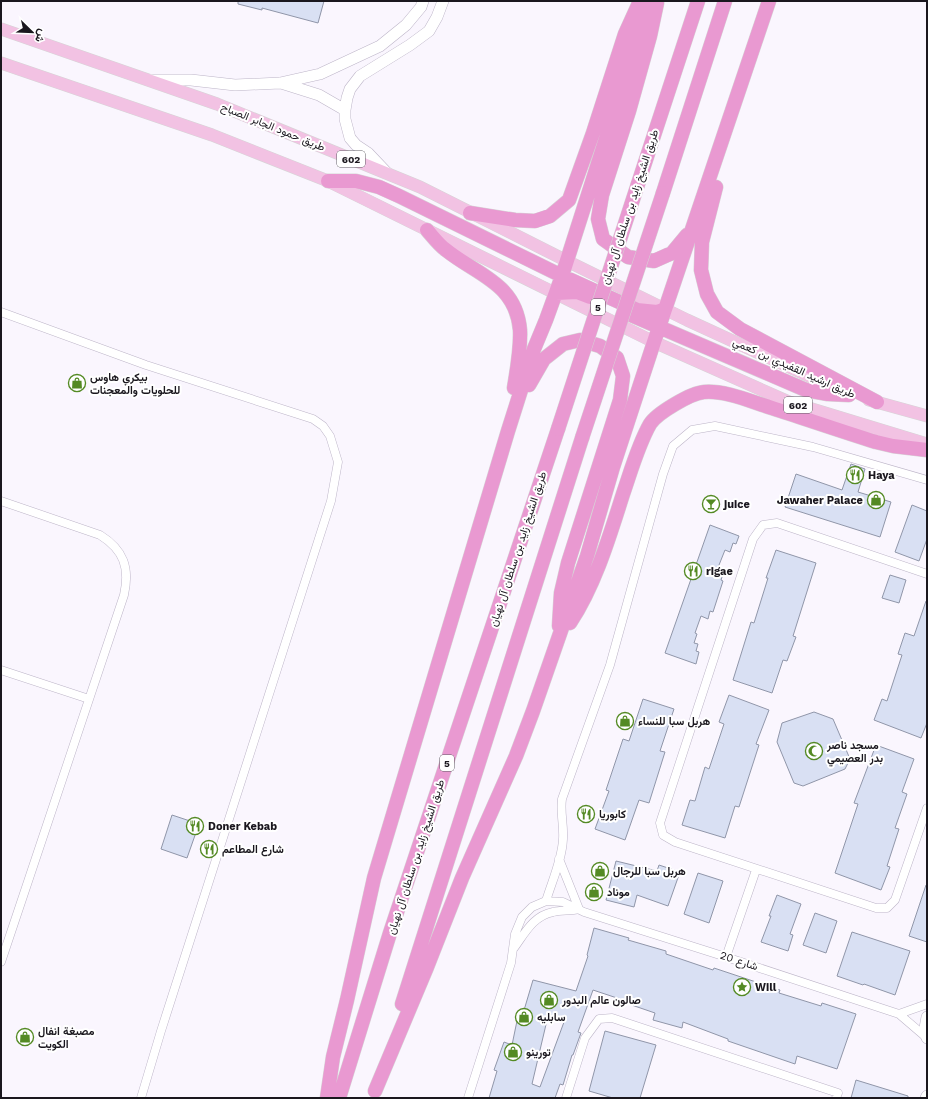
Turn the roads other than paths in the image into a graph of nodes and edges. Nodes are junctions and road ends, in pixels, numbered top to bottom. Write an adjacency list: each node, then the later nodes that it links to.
1 (423, 1): 12 (street)
2 (443, 1): 14 (street)
3 (640, 1): 17 (highway)
4 (650, 1): 20 (highway)
5 (658, 1): 18 (highway)
6 (698, 1): 57 (highway, طريق الشيخ زايد بن سلطان آل نهيان / 5, bridge)
7 (725, 1): 54 (highway, bridge)
8 (769, 1): 13 (highway)
9 (1, 30): 11 (main road, طريق حمود الجابر الصباح / 602)
10 (1, 63): 16 (main road, 602)
11 (146, 80): 12 (street); 15 (main road, طريق حمود الجابر الصباح / 602)
12 (280, 83): 14 (street)
13 (741, 85): 18 (highway); 29 (highway)
14 (345, 110): 15 (street)
15 (389, 174): 17 (main road, طريق حمود الجابر الصباح / 602)
16 (328, 181): 19 (main road, 602); 21 (highway)
17 (470, 213): 20 (main road, طريق حمود الجابر الصباح / 602)
18 (693, 227): 23 (highway)
19 (427, 230): 22 (main road, 602); 32 (highway)
20 (566, 261): 21 (highway); 23 (main road, طريق حمود الجابر الصباح / 602)
21 (562, 276): 22 (highway); 23 (highway)
22 (556, 293): 26 (highway); 27 (main road, 602); 30 (highway)
23 (665, 309): 25 (main road, طريق حمود الجابر الصباح / 602); 26 (highway)
24 (1, 312): 55 (street)
25 (686, 320): 28 (main road, طريق ارشيد القفيدي بن كعمي / 602)
26 (659, 326): 27 (highway); 28 (highway)
27 (654, 342): 33 (main road, 602); 38 (highway)
28 (849, 395): 29 (main road, طريق ارشيد القفيدي بن كعمي / 602)
29 (877, 402): 31 (main road, طريق ارشيد القفيدي بن كعمي / 602)
30 (515, 409): 32 (highway); 38 (highway)
31 (927, 416)
32 (508, 431): 56 (highway)
33 (927, 444)
34 (927, 450): 38 (highway)
35 (927, 480): 42 (street)
36 (1, 501): 40 (street)
37 (927, 574): 43 (street)
38 (559, 640): 54 (highway)
39 (1, 670): 40 (street)
40 (89, 699): 46 (street)
41 (927, 808): 43 (street)
42 (559, 859): 44 (street); 45 (street)
43 (756, 870): 48 (street)
44 (546, 901): 45 (street, شارع 20); 47 (street)
45 (578, 910): 47 (street); 48 (street, شارع 20)
46 (3, 947): 49 (street)
47 (514, 948): 58 (street)
48 (726, 957): 51 (street, شارع 20)
49 (1, 962)
50 (927, 1004): 51 (street)
51 (900, 1014): 53 (street, شارع 20)
52 (927, 1017): 53 (street)
53 (927, 1038)
54 (374, 1094)
55 (141, 1098)
56 (327, 1098)
57 (339, 1098)
58 (468, 1098)
59 (566, 1098): 60 (street)
60 (836, 1098)

